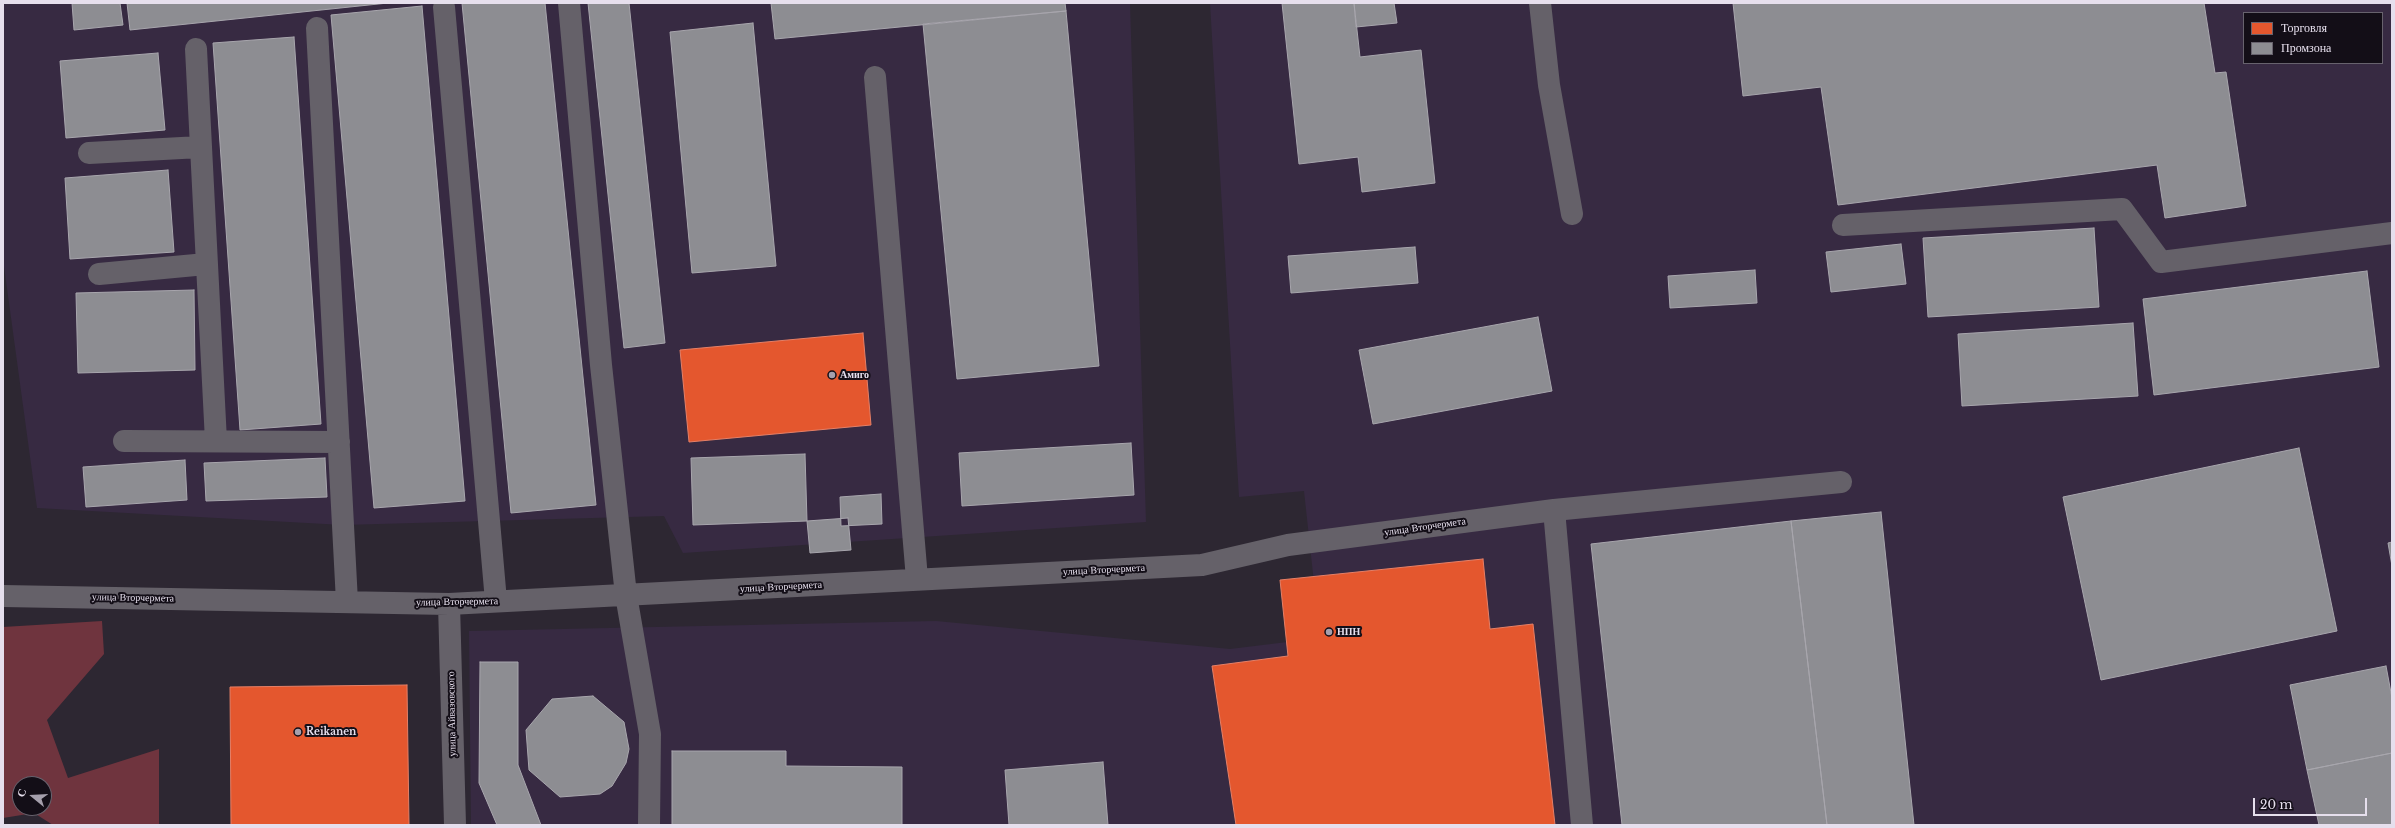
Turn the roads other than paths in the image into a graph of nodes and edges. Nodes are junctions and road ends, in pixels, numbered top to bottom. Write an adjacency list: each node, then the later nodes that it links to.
1 (569, 3): 20 (street)
2 (1540, 3): 9 (street)
3 (444, 7): 22 (street)
4 (317, 28): 16 (street)
5 (196, 49): 7 (street)
6 (875, 77): 19 (street)
7 (200, 147): 8 (street); 12 (street)
8 (89, 154)
9 (1572, 214)
10 (1843, 225): 11 (street)
11 (2392, 233)
12 (206, 264): 13 (street); 15 (street)
13 (99, 274)
14 (124, 441): 15 (street)
15 (216, 441): 16 (street)
16 (339, 442): 23 (street)
17 (1841, 482): 18 (street, улица Вторчермета)
18 (1554, 510): 19 (street, улица Вторчермета); 27 (street)
19 (917, 579): 20 (street, улица Вторчермета)
20 (626, 595): 22 (street, улица Вторчермета); 26 (street)
21 (3, 596): 23 (street, улица Вторчермета)
22 (496, 601): 24 (street, улица Вторчермета)
23 (347, 602): 24 (street, улица Вторчермета)
24 (449, 604): 25 (street, улица Айвазовского)
25 (455, 825)
26 (649, 825)
27 (1582, 825)

